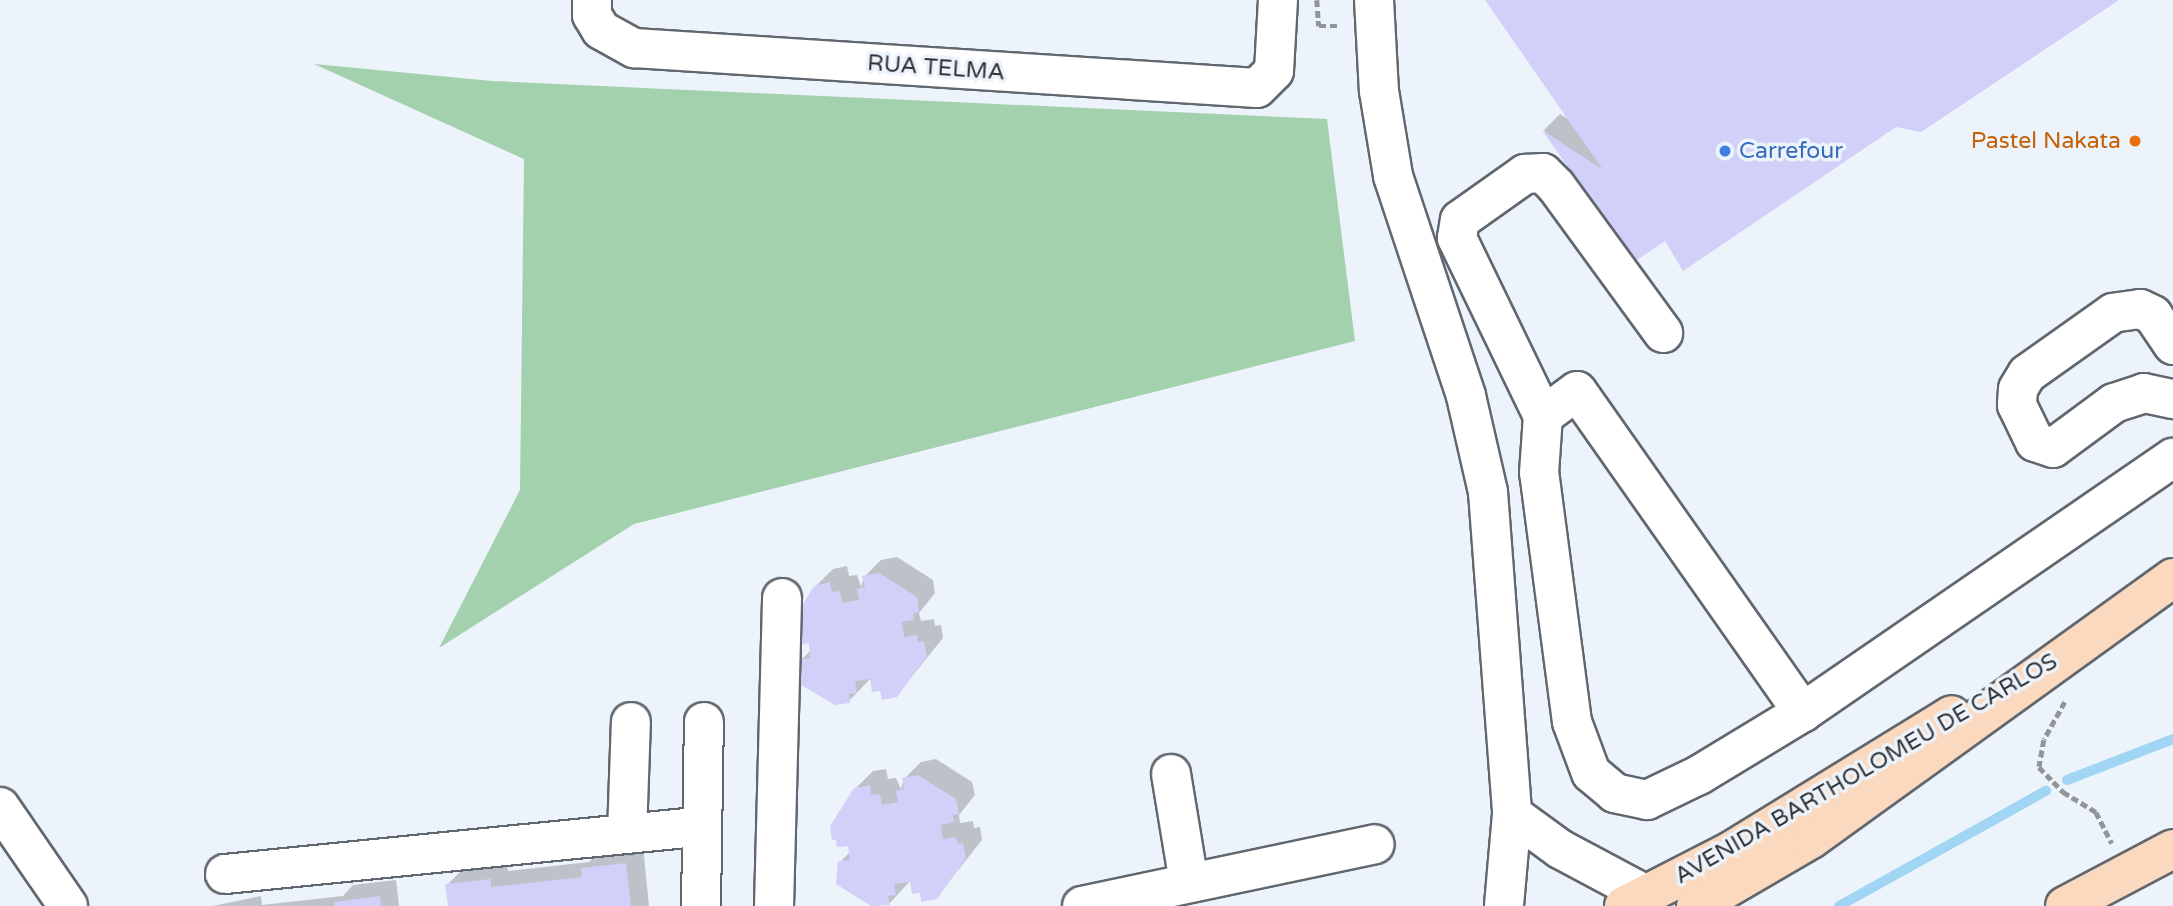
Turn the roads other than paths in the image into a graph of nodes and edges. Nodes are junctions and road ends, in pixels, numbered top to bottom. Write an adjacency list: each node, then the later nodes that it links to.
1 (592, 0): 2 (street, RUA TELMA)
2 (1278, 0)
3 (1374, 0): 17 (street)
4 (1663, 333): 7 (street)
5 (2173, 345): 6 (street)
6 (2173, 399)
7 (1542, 430): 12 (street); 12 (street)
8 (2173, 458): 12 (street)
9 (2173, 579): 11 (main road)
10 (782, 598): 27 (street)
11 (2070, 650): 24 (main road, AVENIDA BARTHOLOMEU DE CARLOS); 30 (main road)
12 (1804, 712)
13 (631, 722): 19 (street)
14 (704, 722): 18 (street)
15 (1171, 774): 23 (street)
16 (0, 807): 25 (street)
17 (1512, 814): 24 (street); 29 (street)
18 (702, 826): 19 (street); 26 (street)
19 (627, 834): 22 (street)
20 (1375, 844): 23 (street)
21 (2173, 849): 31 (main road)
22 (225, 874)
23 (1189, 883): 28 (street)
24 (1636, 901)
25 (68, 906)
26 (701, 906)
27 (774, 906)
28 (1082, 906)
29 (1504, 906)
30 (1696, 906)
31 (2065, 906)

